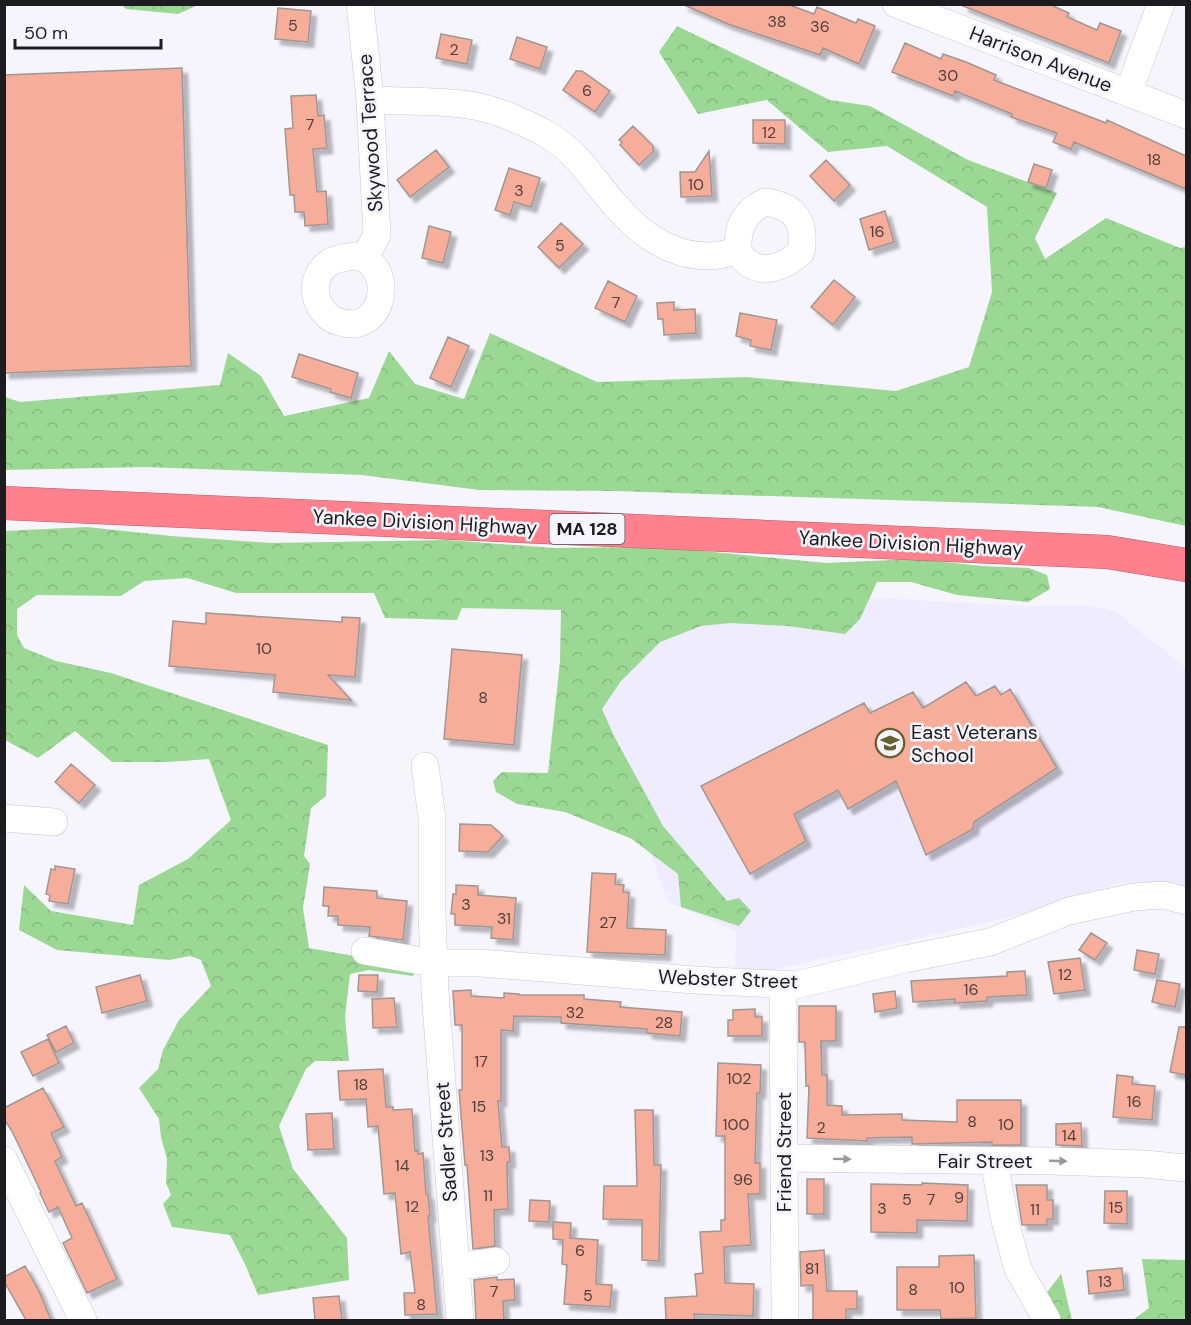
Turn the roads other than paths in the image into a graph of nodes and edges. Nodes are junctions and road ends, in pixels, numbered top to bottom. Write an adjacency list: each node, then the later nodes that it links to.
1 (360, 4): 6 (street, Skywood Terrace)
2 (896, 4): 4 (street, Harrison Avenue)
3 (1161, 4): 5 (street)
4 (936, 11): 5 (street, Harrison Avenue)
5 (1128, 93): 7 (street, Harrison Avenue)
6 (370, 100): 8 (street); 9 (street, Skywood Terrace)
7 (1186, 115)
8 (738, 250)
9 (364, 257)
10 (4, 502): 11 (highway, Yankee Division Highway / MA 128)
11 (1181, 567)
12 (425, 766): 17 (street, Sadler Street)
13 (4, 818): 14 (street)
14 (54, 822)
15 (1186, 901): 18 (street, Webster Street)
16 (365, 951): 17 (street, Webster Street)
17 (433, 963): 18 (street, Webster Street); 24 (street, Sadler Street)
18 (783, 984): 19 (street, Friend Street)
19 (784, 1158): 21 (street, Fair Street, one-way to 21); 27 (street, Friend Street)
20 (4, 1160): 25 (street)
21 (994, 1161): 22 (street, Fair Street, one-way to 22); 28 (street)
22 (1186, 1168)
23 (496, 1261): 24 (street)
24 (456, 1267): 26 (street, Sadler Street)
25 (83, 1320)
26 (460, 1320)
27 (785, 1320)
28 (1047, 1320)

